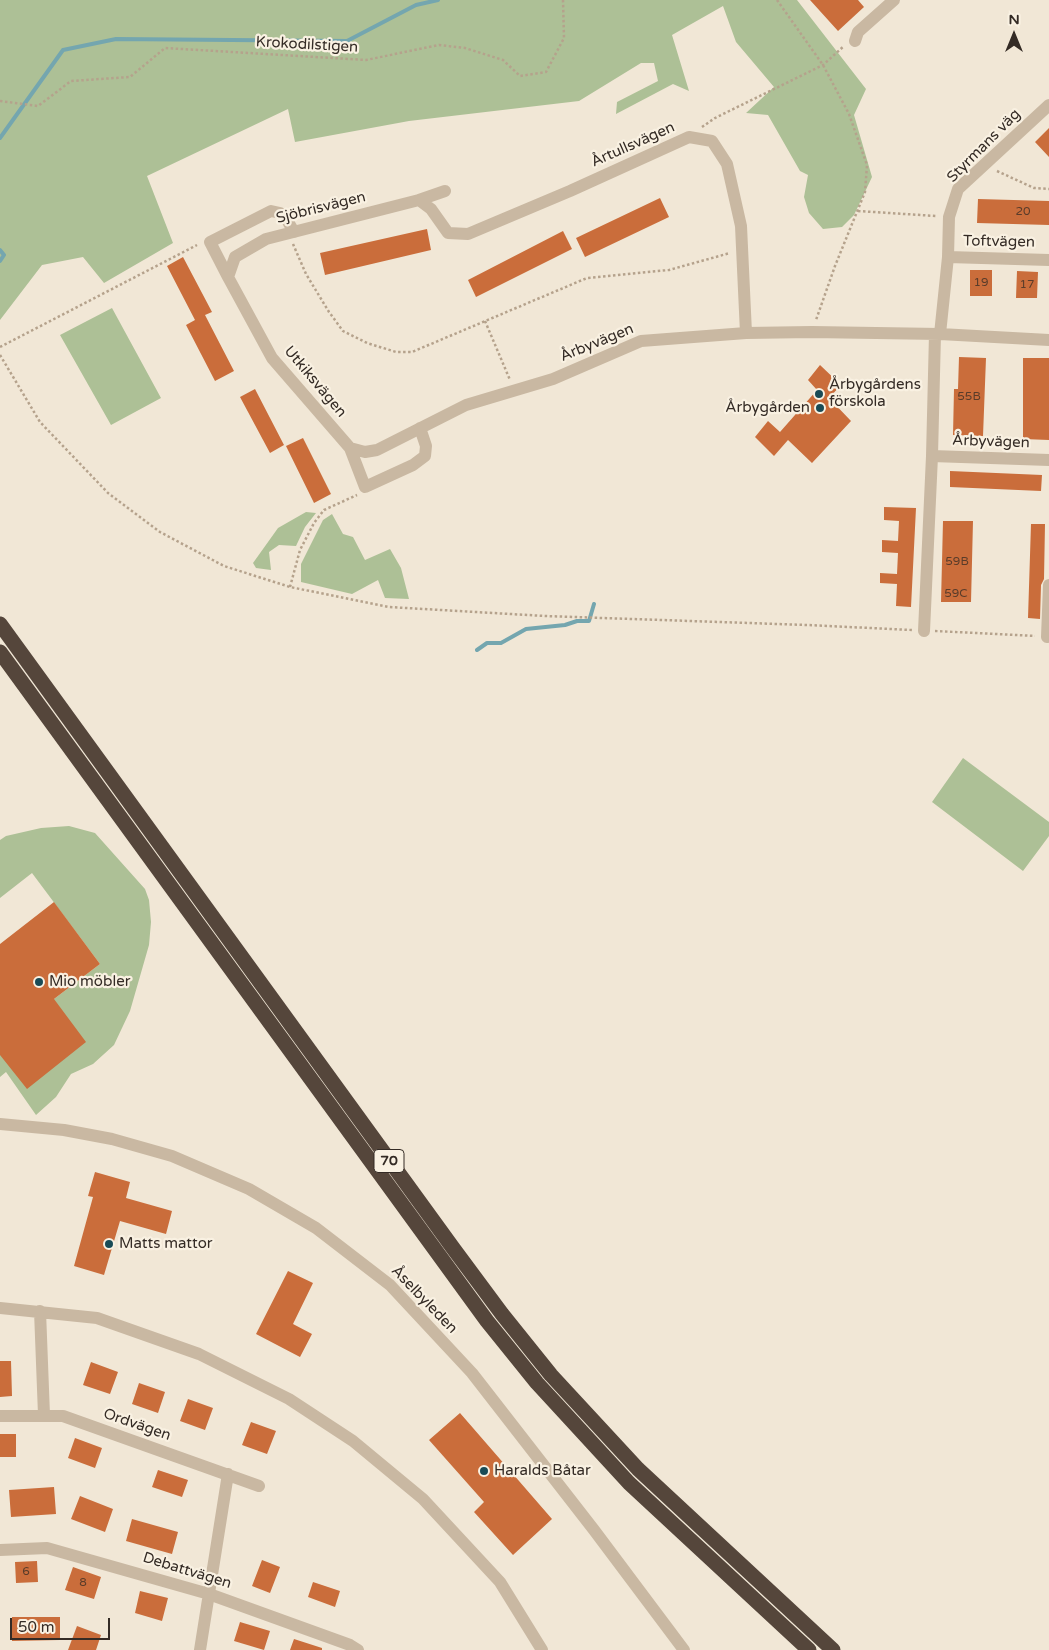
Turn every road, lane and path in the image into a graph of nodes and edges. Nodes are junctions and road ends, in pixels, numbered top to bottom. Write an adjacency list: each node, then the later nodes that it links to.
1 (563, 0): 6 (path, Krokodilstigen)
2 (777, 0): 5 (path)
3 (894, 0): 4 (street)
4 (857, 36): 5 (path)
5 (824, 65): 8 (path); 13 (path)
6 (0, 101)
7 (1049, 105): 9 (street, Styrmans väg)
8 (689, 137): 12 (street, Årtullsvägen); 17 (street, Årtullsvägen)
9 (986, 163): 10 (path); 14 (street, Styrmans väg)
10 (1049, 189)
11 (445, 191): 12 (street, Sjöbrisvägen)
12 (419, 200): 15 (street, Sjöbrisvägen)
13 (858, 211): 14 (path); 22 (path)
14 (949, 216): 18 (street, Styrmans väg)
15 (291, 233): 16 (street); 20 (street, Sjöbrisvägen); 21 (path)
16 (210, 242): 20 (street, Utkiksvägen); 26 (path)
17 (742, 250): 21 (path); 23 (street, Årtullsvägen)
18 (948, 257): 19 (street, Toftvägen); 24 (street, Styrmans väg)
19 (1049, 260)
20 (228, 277): 30 (street, Utkiksvägen)
21 (485, 320): 28 (path)
22 (812, 332): 23 (street, Årbyvägen); 24 (street, Årbyvägen)
23 (746, 334): 28 (street, Årbyvägen)
24 (938, 334): 25 (street, Årbyvägen); 31 (street, Årbyvägen)
25 (1049, 340)
26 (0, 347)
27 (0, 355): 35 (path)
28 (515, 390): 29 (street, Årbyvägen)
29 (420, 428): 30 (street, Årbyvägen); 33 (street)
30 (350, 448): 33 (street)
31 (932, 456): 32 (street, Årbyvägen); 37 (street, Årbyvägen)
32 (1049, 460)
33 (364, 488): 35 (path)
34 (1049, 585): 38 (street)
35 (290, 587): 37 (path)
36 (0, 624): 54 (highway, 70)
37 (924, 631): 38 (path)
38 (1047, 637)
39 (0, 652): 53 (highway, 70)
40 (0, 1124): 52 (street, Åselbyleden)
41 (0, 1308): 42 (street)
42 (40, 1311): 43 (street); 51 (street)
43 (44, 1415): 44 (street, Ordvägen); 45 (street, Ordvägen)
44 (0, 1416)
45 (228, 1474): 46 (street, Ordvägen); 48 (street)
46 (259, 1486)
47 (0, 1550): 48 (street, Debattvägen)
48 (209, 1594): 49 (street); 50 (street, Debattvägen)
49 (200, 1650)
50 (358, 1650)
51 (542, 1650)
52 (684, 1650)
53 (809, 1650)
54 (833, 1650)

